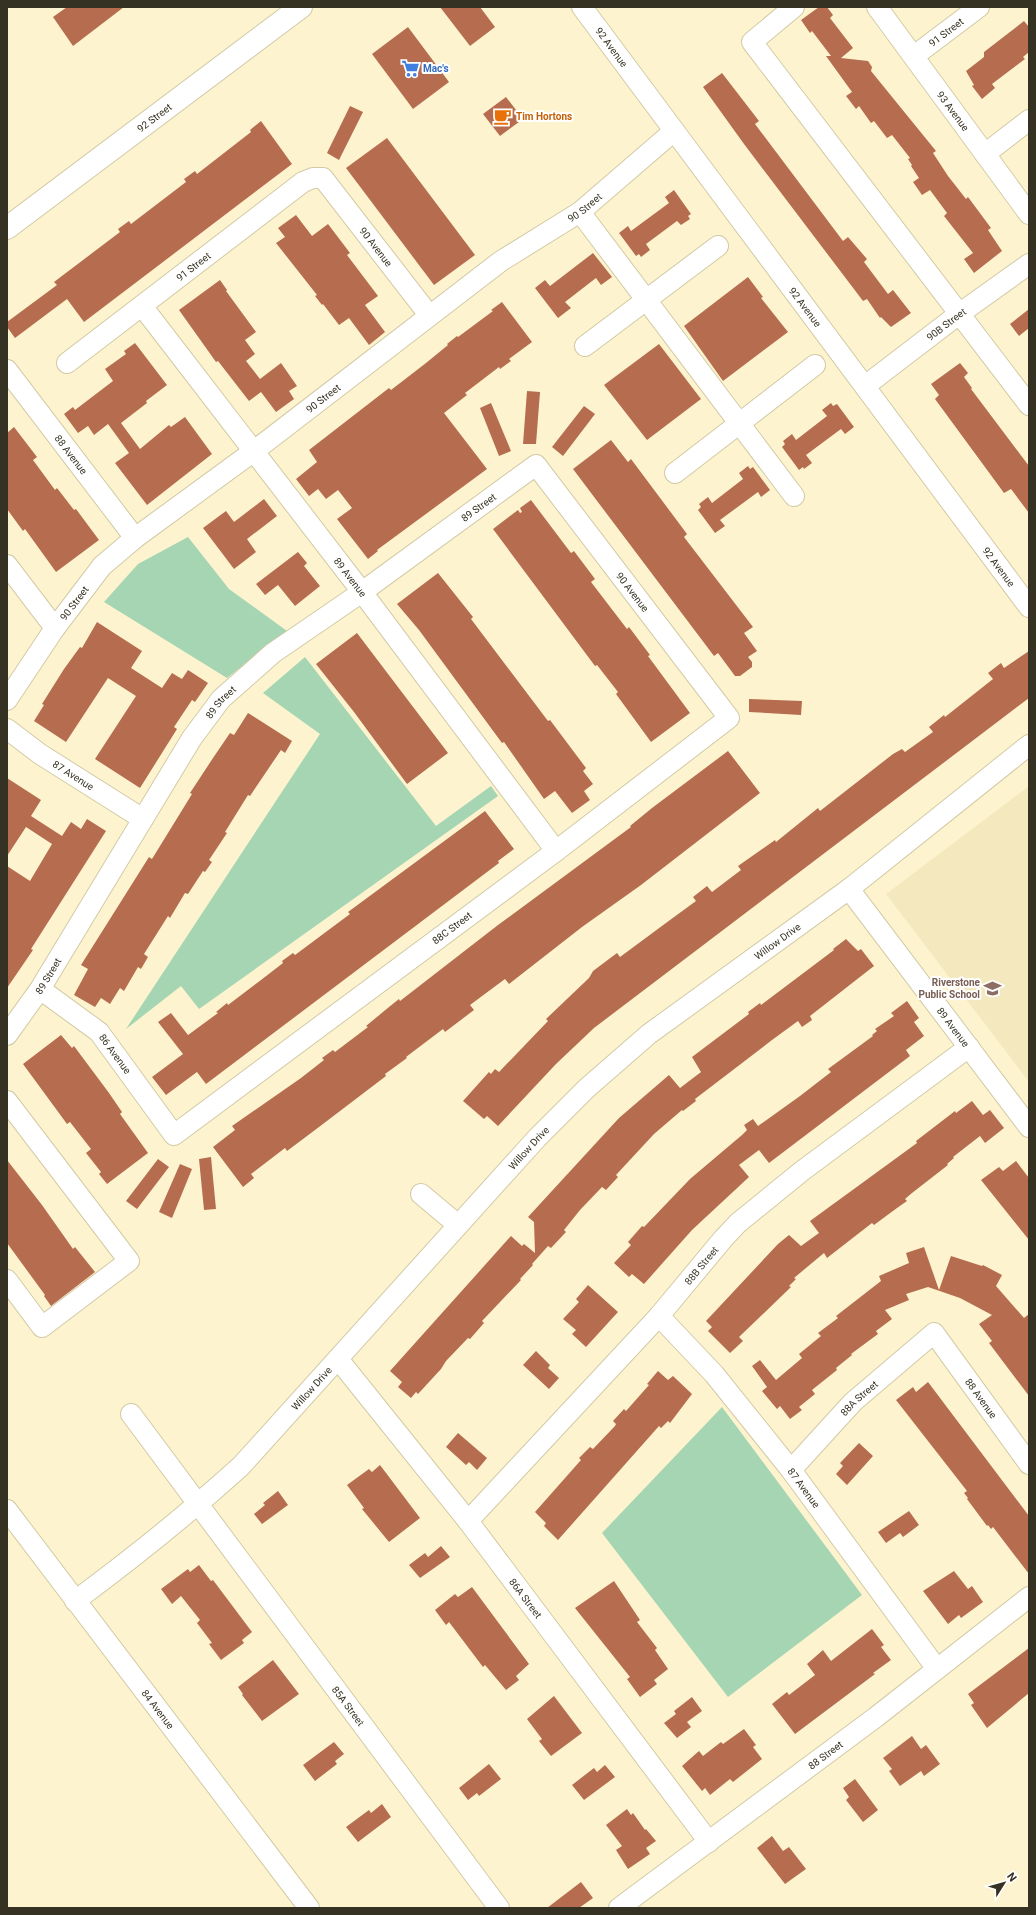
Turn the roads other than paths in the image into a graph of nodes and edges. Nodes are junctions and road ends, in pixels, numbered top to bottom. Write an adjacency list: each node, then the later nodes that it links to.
1 (301, 7): 13 (main road, 92 Street)
2 (582, 7): 8 (street, 92 Avenue)
3 (794, 7): 18 (street)
4 (877, 7): 6 (street, 93 Avenue)
5 (979, 7): 6 (street, 91 Street)
6 (914, 56): 9 (street, 93 Avenue)
7 (1029, 120): 9 (street)
8 (674, 131): 11 (street, 90 Street); 24 (street, 92 Avenue)
9 (985, 154): 12 (street, 93 Avenue)
10 (323, 178): 17 (street, 91 Street); 19 (street, 90 Avenue)
11 (580, 212): 16 (street); 19 (street, 90 Street)
12 (1029, 214)
13 (7, 228)
14 (718, 246): 16 (street)
15 (1029, 264): 18 (street, 90B Street)
16 (646, 300): 20 (street); 26 (street)
17 (142, 306): 21 (street, 91 Street); 27 (street, 89 Avenue)
18 (959, 314): 24 (street, 90B Street); 25 (street)
19 (430, 315): 27 (street, 90 Street)
20 (584, 346)
21 (67, 363)
22 (815, 366): 26 (street)
23 (7, 370): 31 (street, 88 Avenue)
24 (865, 386): 34 (street, 92 Avenue)
25 (1029, 405)
26 (740, 423): 29 (street); 30 (street)
27 (254, 451): 31 (street, 90 Street); 33 (street, 89 Avenue)
28 (536, 465): 33 (street, 89 Street); 37 (street, 90 Avenue)
29 (675, 473)
30 (794, 496)
31 (134, 538): 35 (street, 90 Street)
32 (7, 565): 35 (street)
33 (362, 592): 40 (street, 89 Street); 41 (street, 89 Avenue)
34 (1029, 607)
35 (55, 628): 36 (street, 90 Street)
36 (7, 700)
37 (729, 718): 41 (street, 88C Street)
38 (7, 729): 40 (street, 87 Avenue)
39 (1029, 745): 42 (street, Willow Drive)
40 (143, 819): 43 (street, 89 Street)
41 (556, 851): 48 (street, 88C Street)
42 (849, 889): 45 (street, 89 Avenue); 50 (street, Willow Drive)
43 (40, 989): 44 (street, 89 Street); 48 (street, 86 Avenue)
44 (7, 1035)
45 (969, 1047): 47 (street, 89 Avenue); 52 (street, 88B Street)
46 (7, 1101): 51 (street)
47 (1029, 1127)
48 (174, 1135)
49 (421, 1194): 50 (street)
50 (458, 1225): 54 (street, Willow Drive)
51 (7, 1280)
52 (659, 1316): 57 (street, 87 Avenue); 60 (street, 88B Street)
53 (934, 1333): 56 (street, 88 Avenue); 57 (street, 88A Street)
54 (338, 1359): 58 (street, Willow Drive); 60 (street, 86A Street)
55 (131, 1414): 58 (street, 85A Street)
56 (1029, 1464)
57 (792, 1470): 63 (street, 87 Avenue)
58 (199, 1504): 62 (street, Willow Drive); 66 (street, 85A Street)
59 (7, 1510): 62 (street, 84 Avenue)
60 (468, 1521): 64 (street, 86A Street)
61 (1029, 1597): 63 (street, 88 Street)
62 (75, 1601): 65 (street, 84 Avenue)
63 (937, 1669): 64 (street, 88 Street)
64 (709, 1842): 67 (street, 88 Street)
65 (309, 1908)
66 (499, 1908)
67 (619, 1908)

